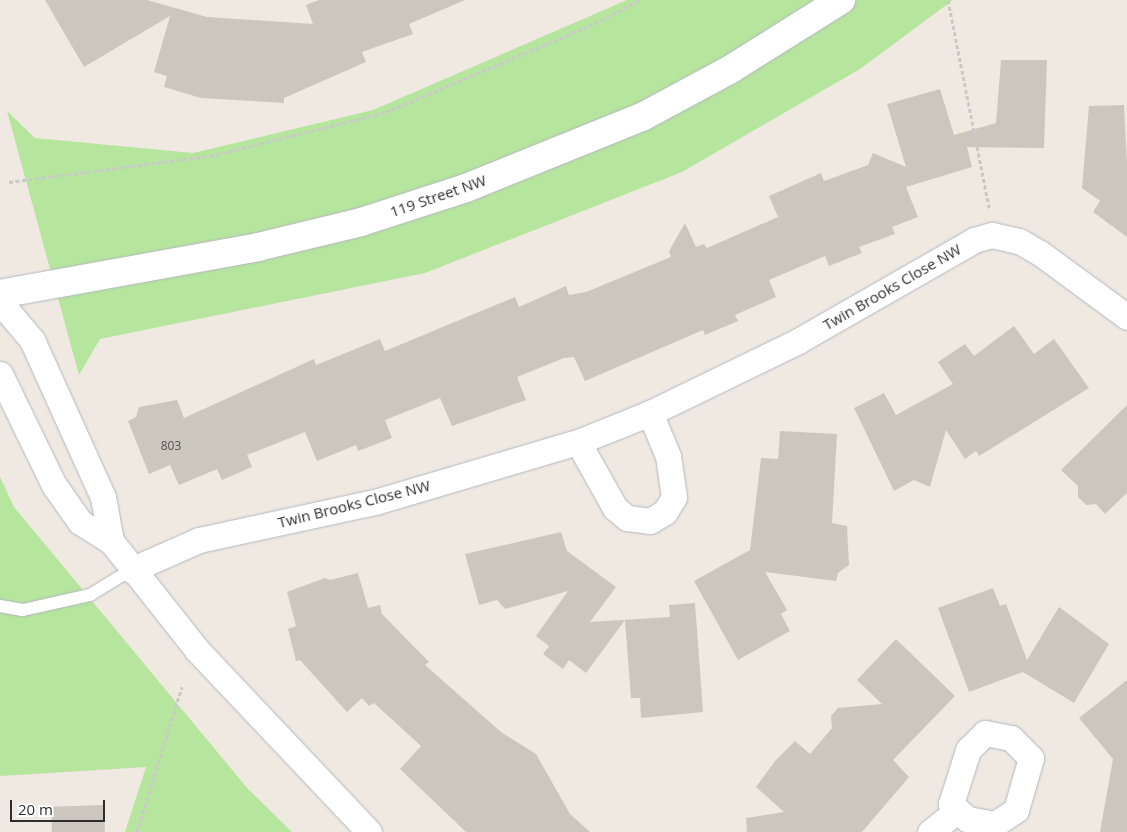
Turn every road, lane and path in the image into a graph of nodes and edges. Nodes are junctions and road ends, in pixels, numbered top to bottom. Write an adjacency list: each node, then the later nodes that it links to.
1 (640, 0): 4 (path)
2 (841, 0): 6 (street, 119 Street NW)
3 (948, 0): 5 (path)
4 (9, 182)
5 (992, 235): 8 (street); 10 (street, Twin Brooks Close NW)
6 (0, 294)
7 (0, 302): 12 (street)
8 (1127, 317)
9 (0, 374): 12 (street)
10 (650, 413): 11 (street, Twin Brooks Close NW); 11 (street)
11 (578, 442): 13 (street, Twin Brooks Close NW)
12 (110, 541): 13 (street)
13 (131, 570): 14 (lane); 18 (street)
14 (0, 606)
15 (182, 687): 17 (path)
16 (956, 812): 19 (street)
17 (137, 832)
18 (369, 832)
19 (930, 832)

